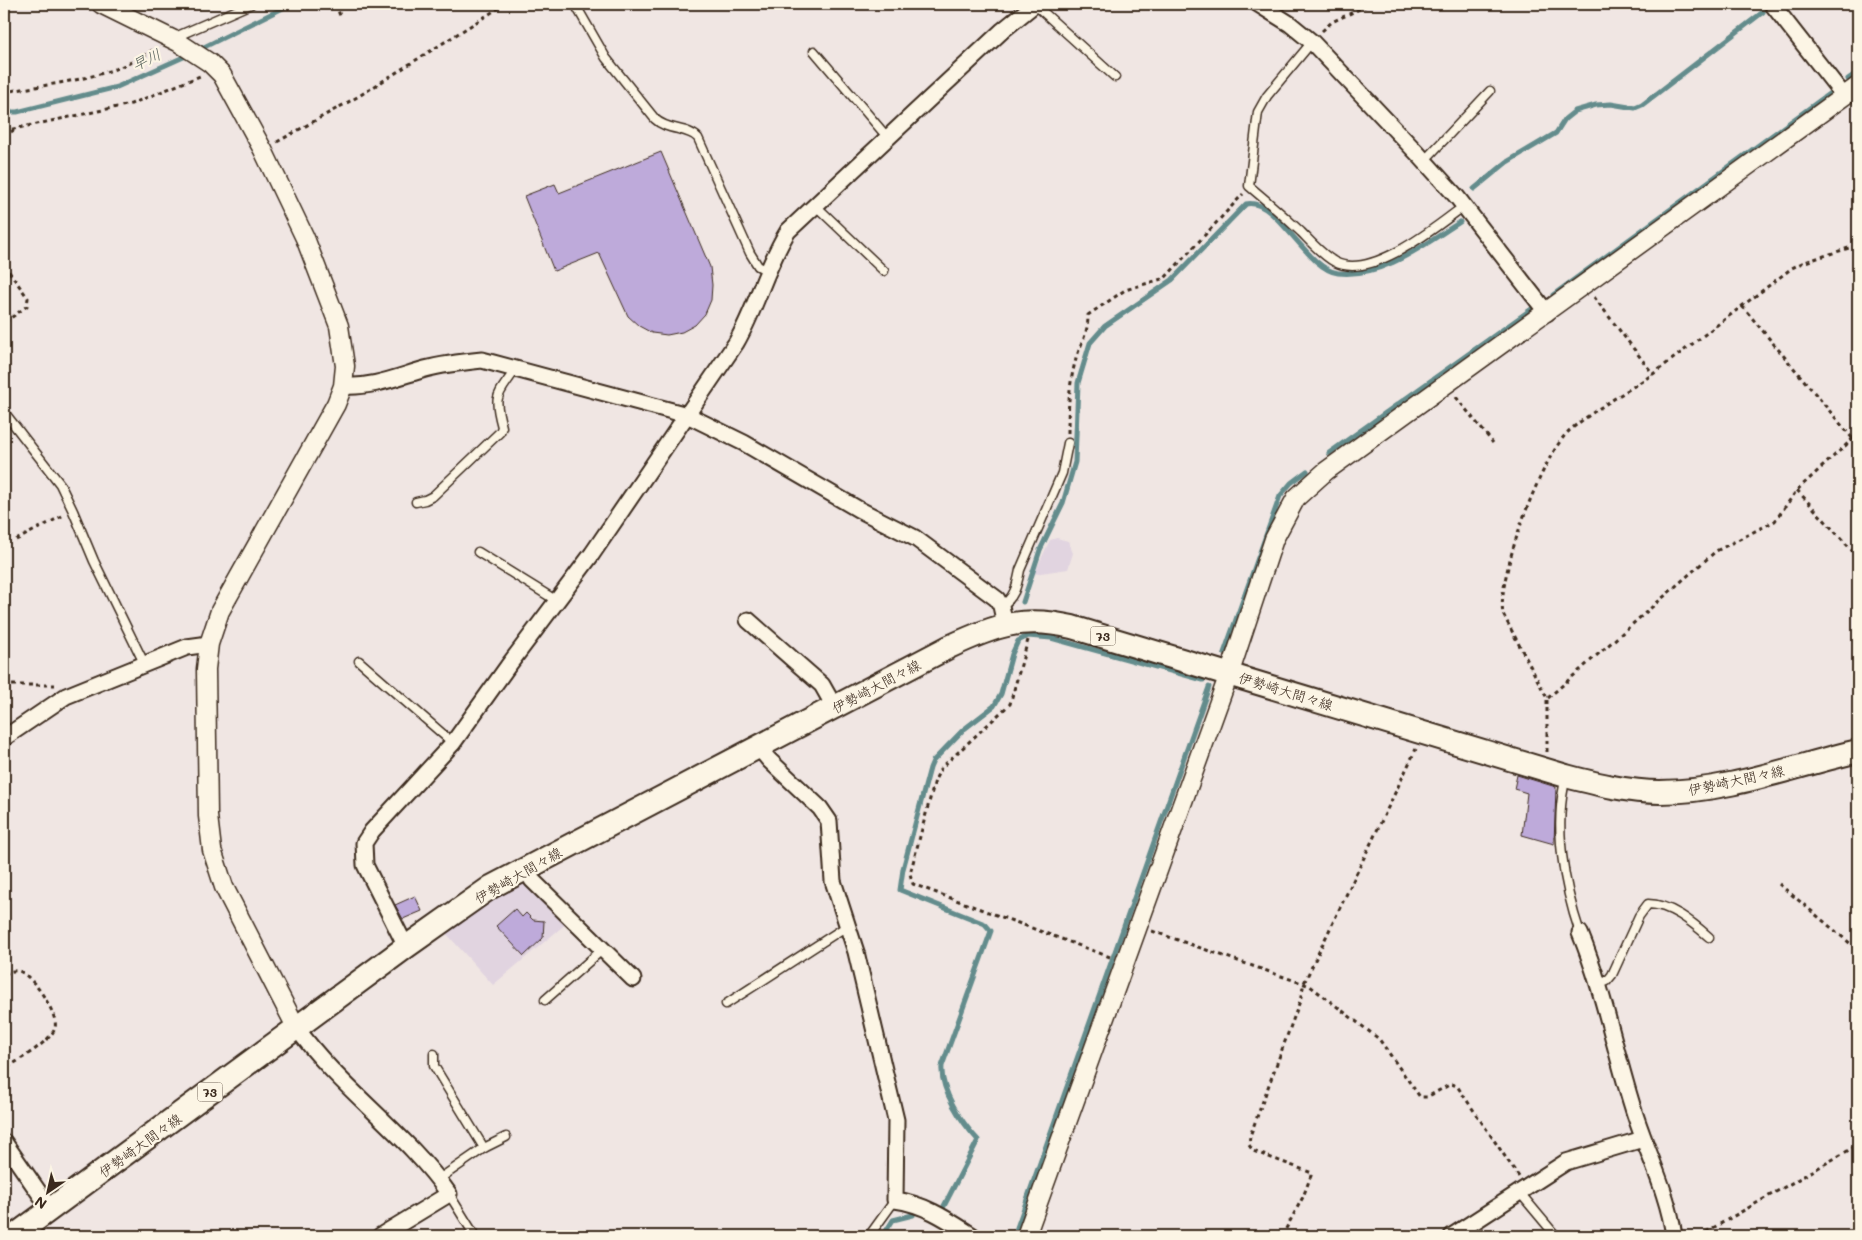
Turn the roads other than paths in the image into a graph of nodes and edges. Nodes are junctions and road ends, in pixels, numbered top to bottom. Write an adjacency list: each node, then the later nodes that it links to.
1 (101, 4): 7 (street)
2 (251, 4): 7 (lane)
3 (575, 4): 18 (lane)
4 (1258, 4): 8 (street)
5 (1772, 4): 13 (street)
6 (1032, 5): 10 (lane); 14 (street)
7 (175, 41): 22 (street)
8 (1312, 42): 15 (street); 17 (lane)
9 (814, 51): 14 (lane)
10 (1115, 77)
11 (1858, 86): 13 (street)
12 (1490, 91): 15 (lane)
13 (1844, 96): 20 (street)
14 (888, 138): 16 (street)
15 (1424, 161): 17 (street)
16 (816, 206): 18 (street); 19 (lane)
17 (1464, 206): 20 (street)
18 (768, 271): 24 (street)
19 (884, 271)
20 (1547, 313): 34 (street)
21 (515, 370): 22 (street); 24 (street); 26 (lane)
22 (343, 386): 31 (street)
23 (4, 412): 33 (lane)
24 (687, 415): 28 (street); 29 (street)
25 (1068, 443): 29 (lane)
26 (416, 502)
27 (478, 552): 28 (lane)
28 (557, 601): 37 (street)
29 (1003, 615): 34 (main road, 伊勢崎大間々線 / 73); 35 (main road, 伊勢崎大間々線 / 73)
30 (748, 620): 35 (street)
31 (209, 644): 33 (street); 51 (street)
32 (359, 661): 37 (lane)
33 (144, 663): 36 (street)
34 (1229, 674): 40 (main road, 伊勢崎大間々線 / 73); 67 (street)
35 (835, 708): 38 (main road, 伊勢崎大間々線 / 73)
36 (4, 738)
37 (453, 743): 45 (street)
38 (760, 748): 41 (main road, 伊勢崎大間々線 / 73); 42 (street)
39 (1858, 751): 40 (main road, 伊勢崎大間々線 / 73)
40 (1556, 773): 43 (lane)
41 (526, 868): 45 (main road, 伊勢崎大間々線 / 73); 46 (street)
42 (847, 926): 50 (lane); 60 (street)
43 (1580, 933): 48 (street)
44 (1709, 937): 48 (lane)
45 (406, 946): 51 (main road, 伊勢崎大間々線 / 73)
46 (603, 949): 47 (street); 49 (lane)
47 (633, 979)
48 (1600, 984): 54 (street)
49 (545, 1000)
50 (726, 1004)
51 (296, 1028): 57 (street); 61 (main road, 伊勢崎大間々線 / 73)
52 (434, 1054): 56 (lane)
53 (506, 1137): 56 (lane)
54 (1643, 1139): 58 (street); 70 (street)
55 (4, 1142): 61 (street)
56 (484, 1148): 57 (lane)
57 (439, 1179): 59 (street)
58 (1523, 1190): 68 (street); 69 (lane)
59 (450, 1194): 63 (street); 64 (lane)
60 (895, 1200): 65 (lane); 66 (street)
61 (51, 1210): 62 (main road, 伊勢崎大間々線 / 73)
62 (14, 1236)
63 (380, 1236)
64 (475, 1236)
65 (869, 1236)
66 (973, 1236)
67 (1026, 1236)
68 (1452, 1236)
69 (1556, 1236)
70 (1674, 1236)

